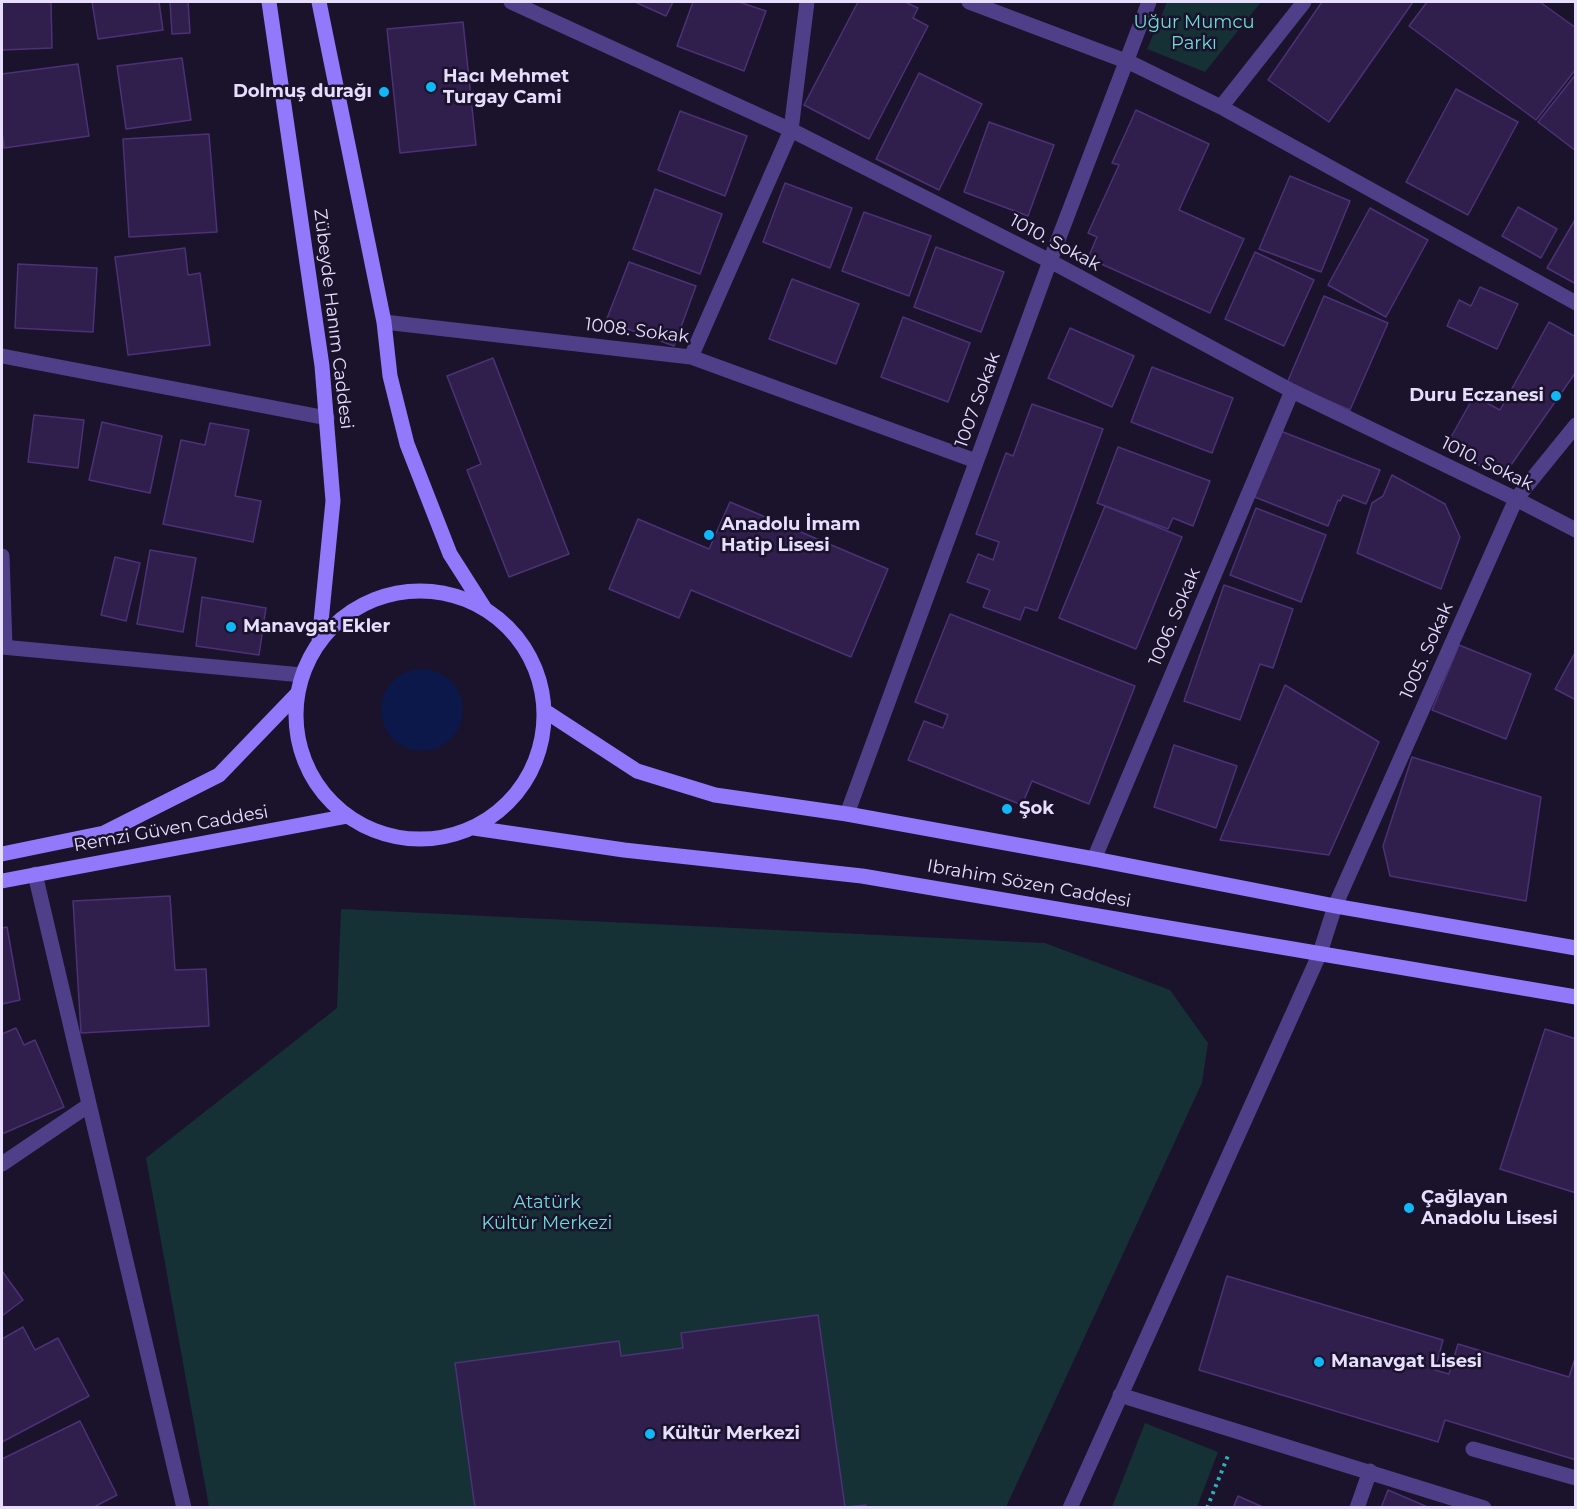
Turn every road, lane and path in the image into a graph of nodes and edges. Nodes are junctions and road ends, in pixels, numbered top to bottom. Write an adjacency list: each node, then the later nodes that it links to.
1 (269, 2): 17 (main road, Zübeyde Hanım Caddesi)
2 (320, 2): 13 (main road)
3 (511, 2): 10 (street, 1010. Sokak)
4 (807, 2): 10 (street)
5 (969, 2): 8 (street)
6 (1149, 2): 8 (street, 1007 Sokak)
7 (1304, 2): 9 (street)
8 (1126, 62): 9 (street); 11 (street, 1007 Sokak)
9 (1221, 107): 12 (street)
10 (791, 130): 11 (street, 1010. Sokak); 15 (street)
11 (1050, 261): 16 (street, 1010. Sokak); 19 (street, 1007 Sokak)
12 (1575, 303)
13 (384, 322): 15 (street, 1008. Sokak); 23 (main road)
14 (2, 356): 17 (street)
15 (691, 357): 19 (street, 1008. Sokak)
16 (1292, 391): 20 (street, 1010. Sokak); 33 (street, 1006. Sokak)
17 (327, 418): 24 (main road, Zübeyde Hanım Caddesi)
18 (1575, 425): 20 (street, 1005. Sokak)
19 (976, 461): 29 (street, 1007 Sokak)
20 (1516, 499): 21 (street, 1010. Sokak); 36 (street, 1005. Sokak)
21 (1575, 530)
22 (2, 556): 25 (street)
23 (485, 609): 24 (main road); 28 (main road)
24 (319, 642): 26 (main road)
25 (3, 647): 26 (street)
26 (302, 675): 27 (main road)
27 (298, 693): 30 (main road); 32 (main road, Remzi Güven Caddesi)
28 (545, 711): 29 (main road, Ibrahim Sözen Caddesi); 31 (main road)
29 (847, 814): 33 (main road, Ibrahim Sözen Caddesi)
30 (348, 816): 31 (main road); 34 (main road, Remzi Güven Caddesi)
31 (474, 828): 38 (main road, Ibrahim Sözen Caddesi)
32 (2, 854)
33 (1094, 859): 36 (main road, Ibrahim Sözen Caddesi)
34 (35, 874): 35 (main road, Remzi Güven Caddesi); 40 (street)
35 (2, 881)
36 (1335, 906): 37 (main road, Ibrahim Sözen Caddesi); 38 (street, 1005. Sokak)
37 (1575, 948)
38 (1320, 953): 39 (main road, Ibrahim Sözen Caddesi); 42 (street, 1005. Sokak)
39 (1575, 997)
40 (89, 1105): 41 (street); 47 (street)
41 (2, 1164)
42 (1120, 1395): 43 (street); 48 (street, 1005. Sokak)
43 (1238, 1431): 45 (street); 49 (path)
44 (1473, 1449): 46 (street)
45 (1370, 1471): 50 (street); 51 (street)
46 (1575, 1478)
47 (184, 1508)
48 (1070, 1508)
49 (1207, 1508)
50 (1357, 1508)
51 (1485, 1508)

